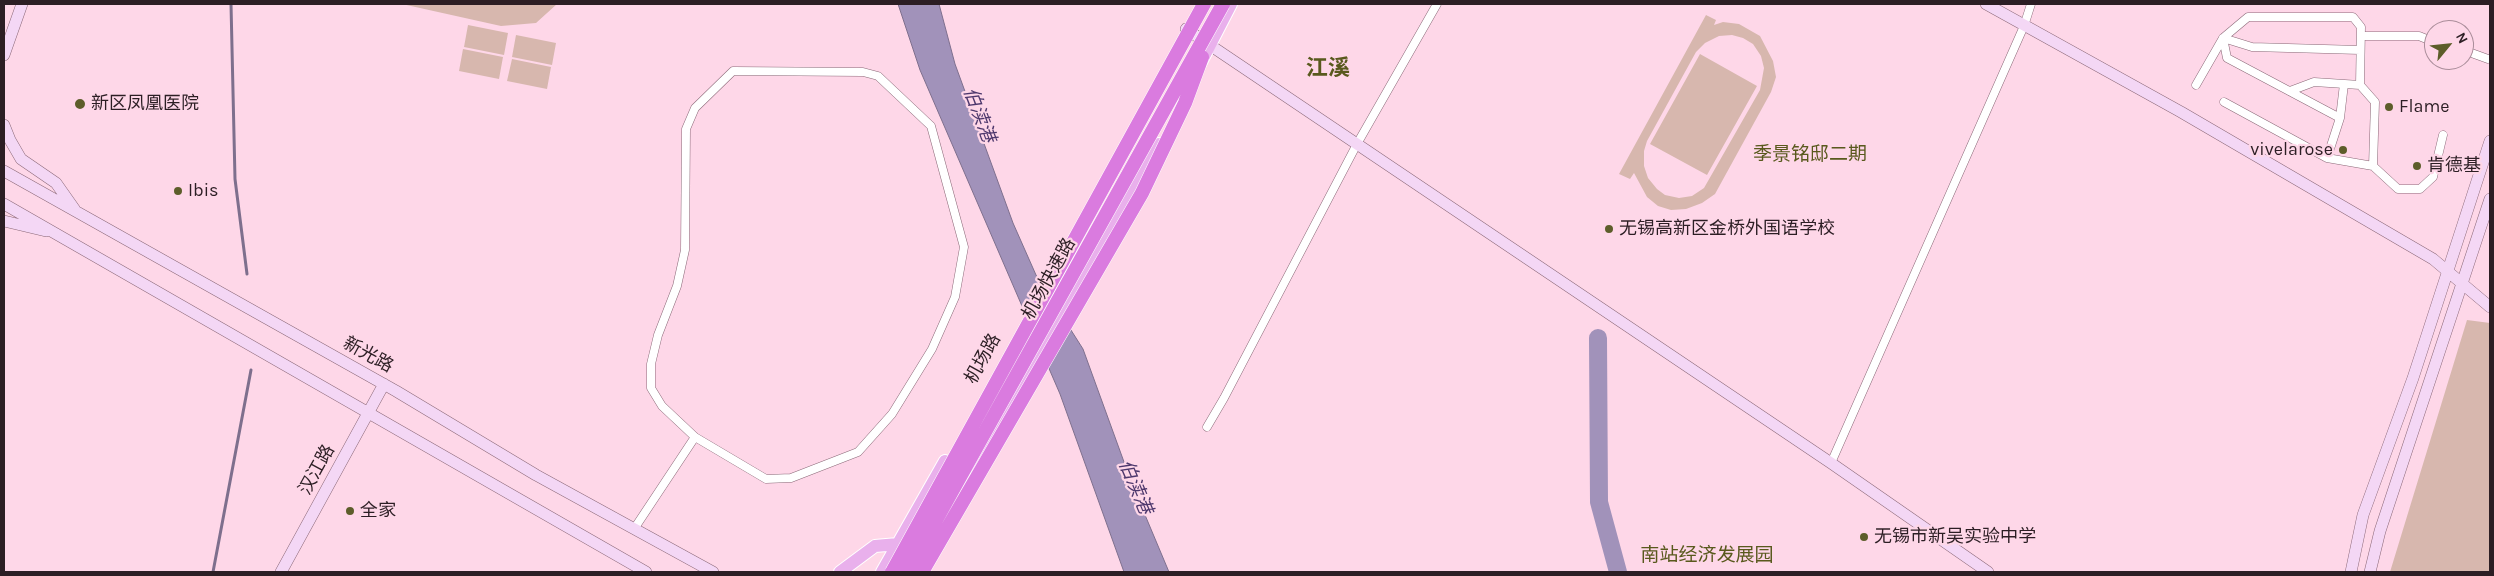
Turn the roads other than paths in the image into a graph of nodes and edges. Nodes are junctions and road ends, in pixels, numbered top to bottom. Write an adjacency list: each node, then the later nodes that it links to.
1 (22, 4): 18 (main road)
2 (1199, 4): 11 (main road, 机场路)
3 (1204, 4): 53 (highway, 机场快速路, bridge)
4 (1224, 4): 9 (highway, 机场快速路, bridge)
5 (1232, 4): 15 (main road)
6 (1437, 4): 29 (street)
7 (1986, 4): 10 (main road)
8 (2031, 4): 10 (street)
9 (1216, 18): 54 (highway, 机场快速路, bridge); 56 (highway, bridge)
10 (2024, 26): 38 (main road); 45 (street)
11 (1186, 29): 15 (main road); 47 (main road, 机场路)
12 (2360, 36): 13 (street); 14 (street); 16 (street)
13 (2224, 38): 16 (street); 21 (street); 23 (street)
14 (2424, 38)
15 (1209, 45): 29 (main road); 55 (main road)
16 (2360, 50): 22 (street)
17 (2474, 54): 19 (street)
18 (4, 55)
19 (2488, 59)
20 (2344, 84): 22 (street); 23 (street); 25 (street)
21 (2196, 85)
22 (2360, 85): 31 (street)
23 (2290, 91): 25 (street)
24 (2224, 102): 30 (street)
25 (2340, 118): 30 (street)
26 (4, 125): 35 (main road)
27 (2443, 135): 31 (street)
28 (2490, 140): 38 (main road)
29 (1357, 144): 43 (street); 45 (main road)
30 (2327, 158): 31 (street)
31 (2374, 166)
32 (4, 171): 35 (main road, 新光路)
33 (2490, 199): 39 (main road)
34 (4, 204): 37 (main road)
35 (78, 213): 41 (main road, 新光路)
36 (4, 221): 37 (main road)
37 (52, 232): 42 (main road)
38 (2448, 271): 39 (main road); 58 (main road)
39 (2463, 284): 40 (main road); 59 (main road)
40 (2490, 307)
41 (384, 384): 42 (main road, 汉江路); 46 (main road, 新光路)
42 (369, 412): 48 (main road, 汉江路); 49 (main road)
43 (1207, 428)
44 (695, 437): 44 (street); 46 (street)
45 (1831, 463): 57 (main road)
46 (634, 528): 50 (main road, 新光路)
47 (898, 544): 51 (main road); 52 (main road, 机场路)
48 (281, 572)
49 (646, 572)
50 (713, 572)
51 (840, 572)
52 (882, 572)
53 (892, 572)
54 (907, 572)
55 (915, 572)
56 (922, 572)
57 (1988, 572)
58 (2351, 572)
59 (2370, 572)

